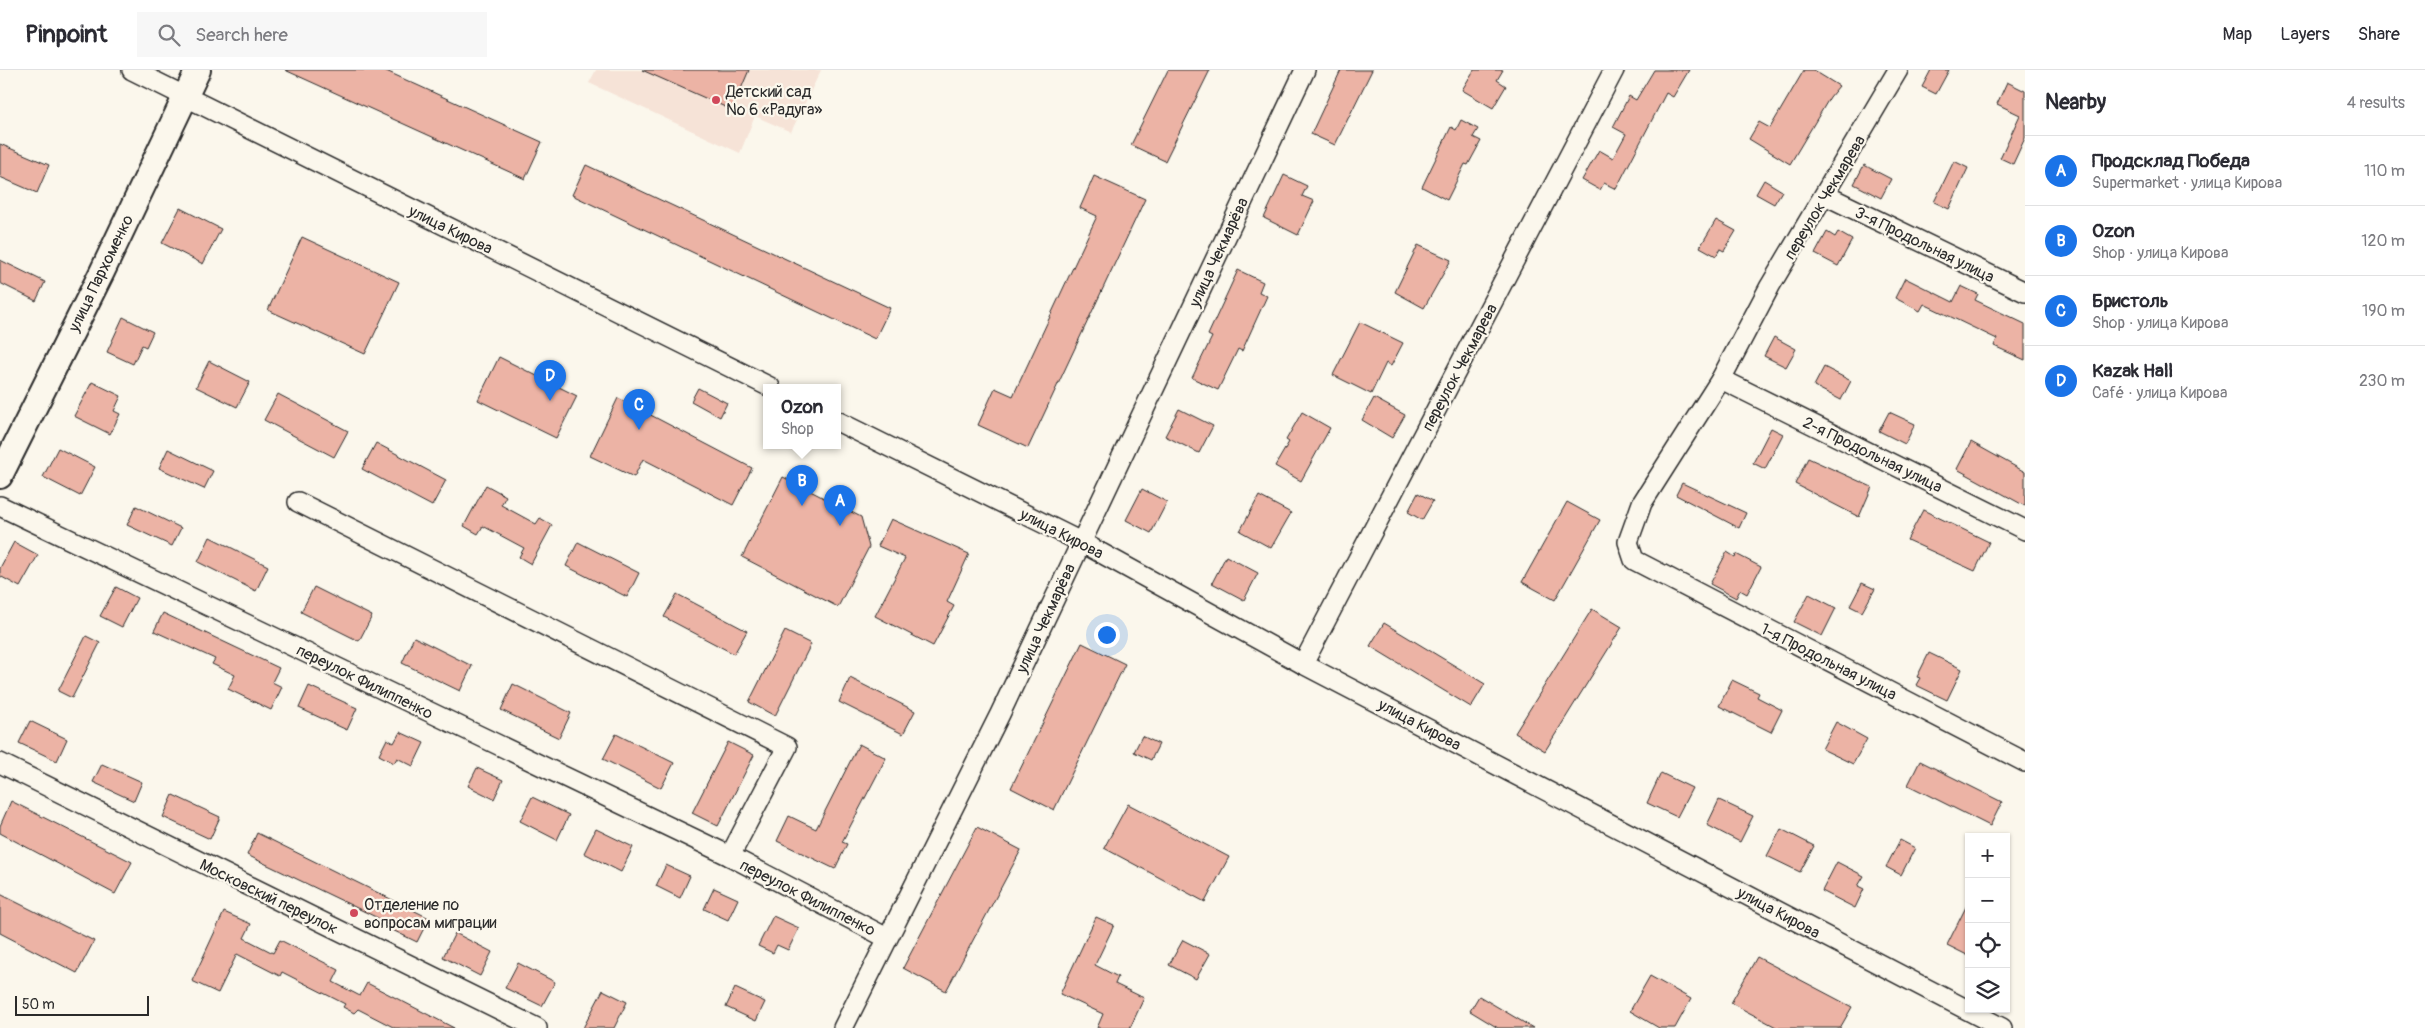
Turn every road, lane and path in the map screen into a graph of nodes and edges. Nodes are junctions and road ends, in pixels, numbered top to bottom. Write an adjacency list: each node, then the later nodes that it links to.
1 (132, 70): 6 (street, улица Кирова)
2 (198, 70): 6 (main road, улица Пархоменко)
3 (1305, 70): 16 (street, улица Чекмарёва)
4 (1614, 70): 18 (street, переулок Чекмарева)
5 (1898, 70): 7 (street, переулок Чекмарева)
6 (184, 96): 10 (street, улица Кирова); 12 (main road, улица Пархоменко)
7 (1826, 195): 8 (street, 3-я Продольная улица); 9 (street, переулок Чекмарева)
8 (2025, 292)
9 (1721, 379): 15 (street, 2-я Продольная улица); 17 (street, переулок Чекмарева)
10 (764, 384)
11 (841, 423): 16 (street, улица Кирова)
12 (0, 476)
13 (298, 502): 21 (street, переулок Филиппенко)
14 (0, 506): 21 (street, переулок Филиппенко)
15 (2025, 530)
16 (1081, 542): 18 (street, улица Кирова); 22 (street, улица Чекмарёва)
17 (1634, 560): 19 (street, 1-я Продольная улица)
18 (1303, 664): 25 (street, улица Кирова)
19 (2025, 762)
20 (0, 763): 23 (street, Московский переулок)
21 (730, 856): 22 (street, переулок Филиппенко)
22 (887, 938): 24 (street, улица Чекмарёва)
23 (537, 1028)
24 (842, 1028)
25 (2002, 1028)

